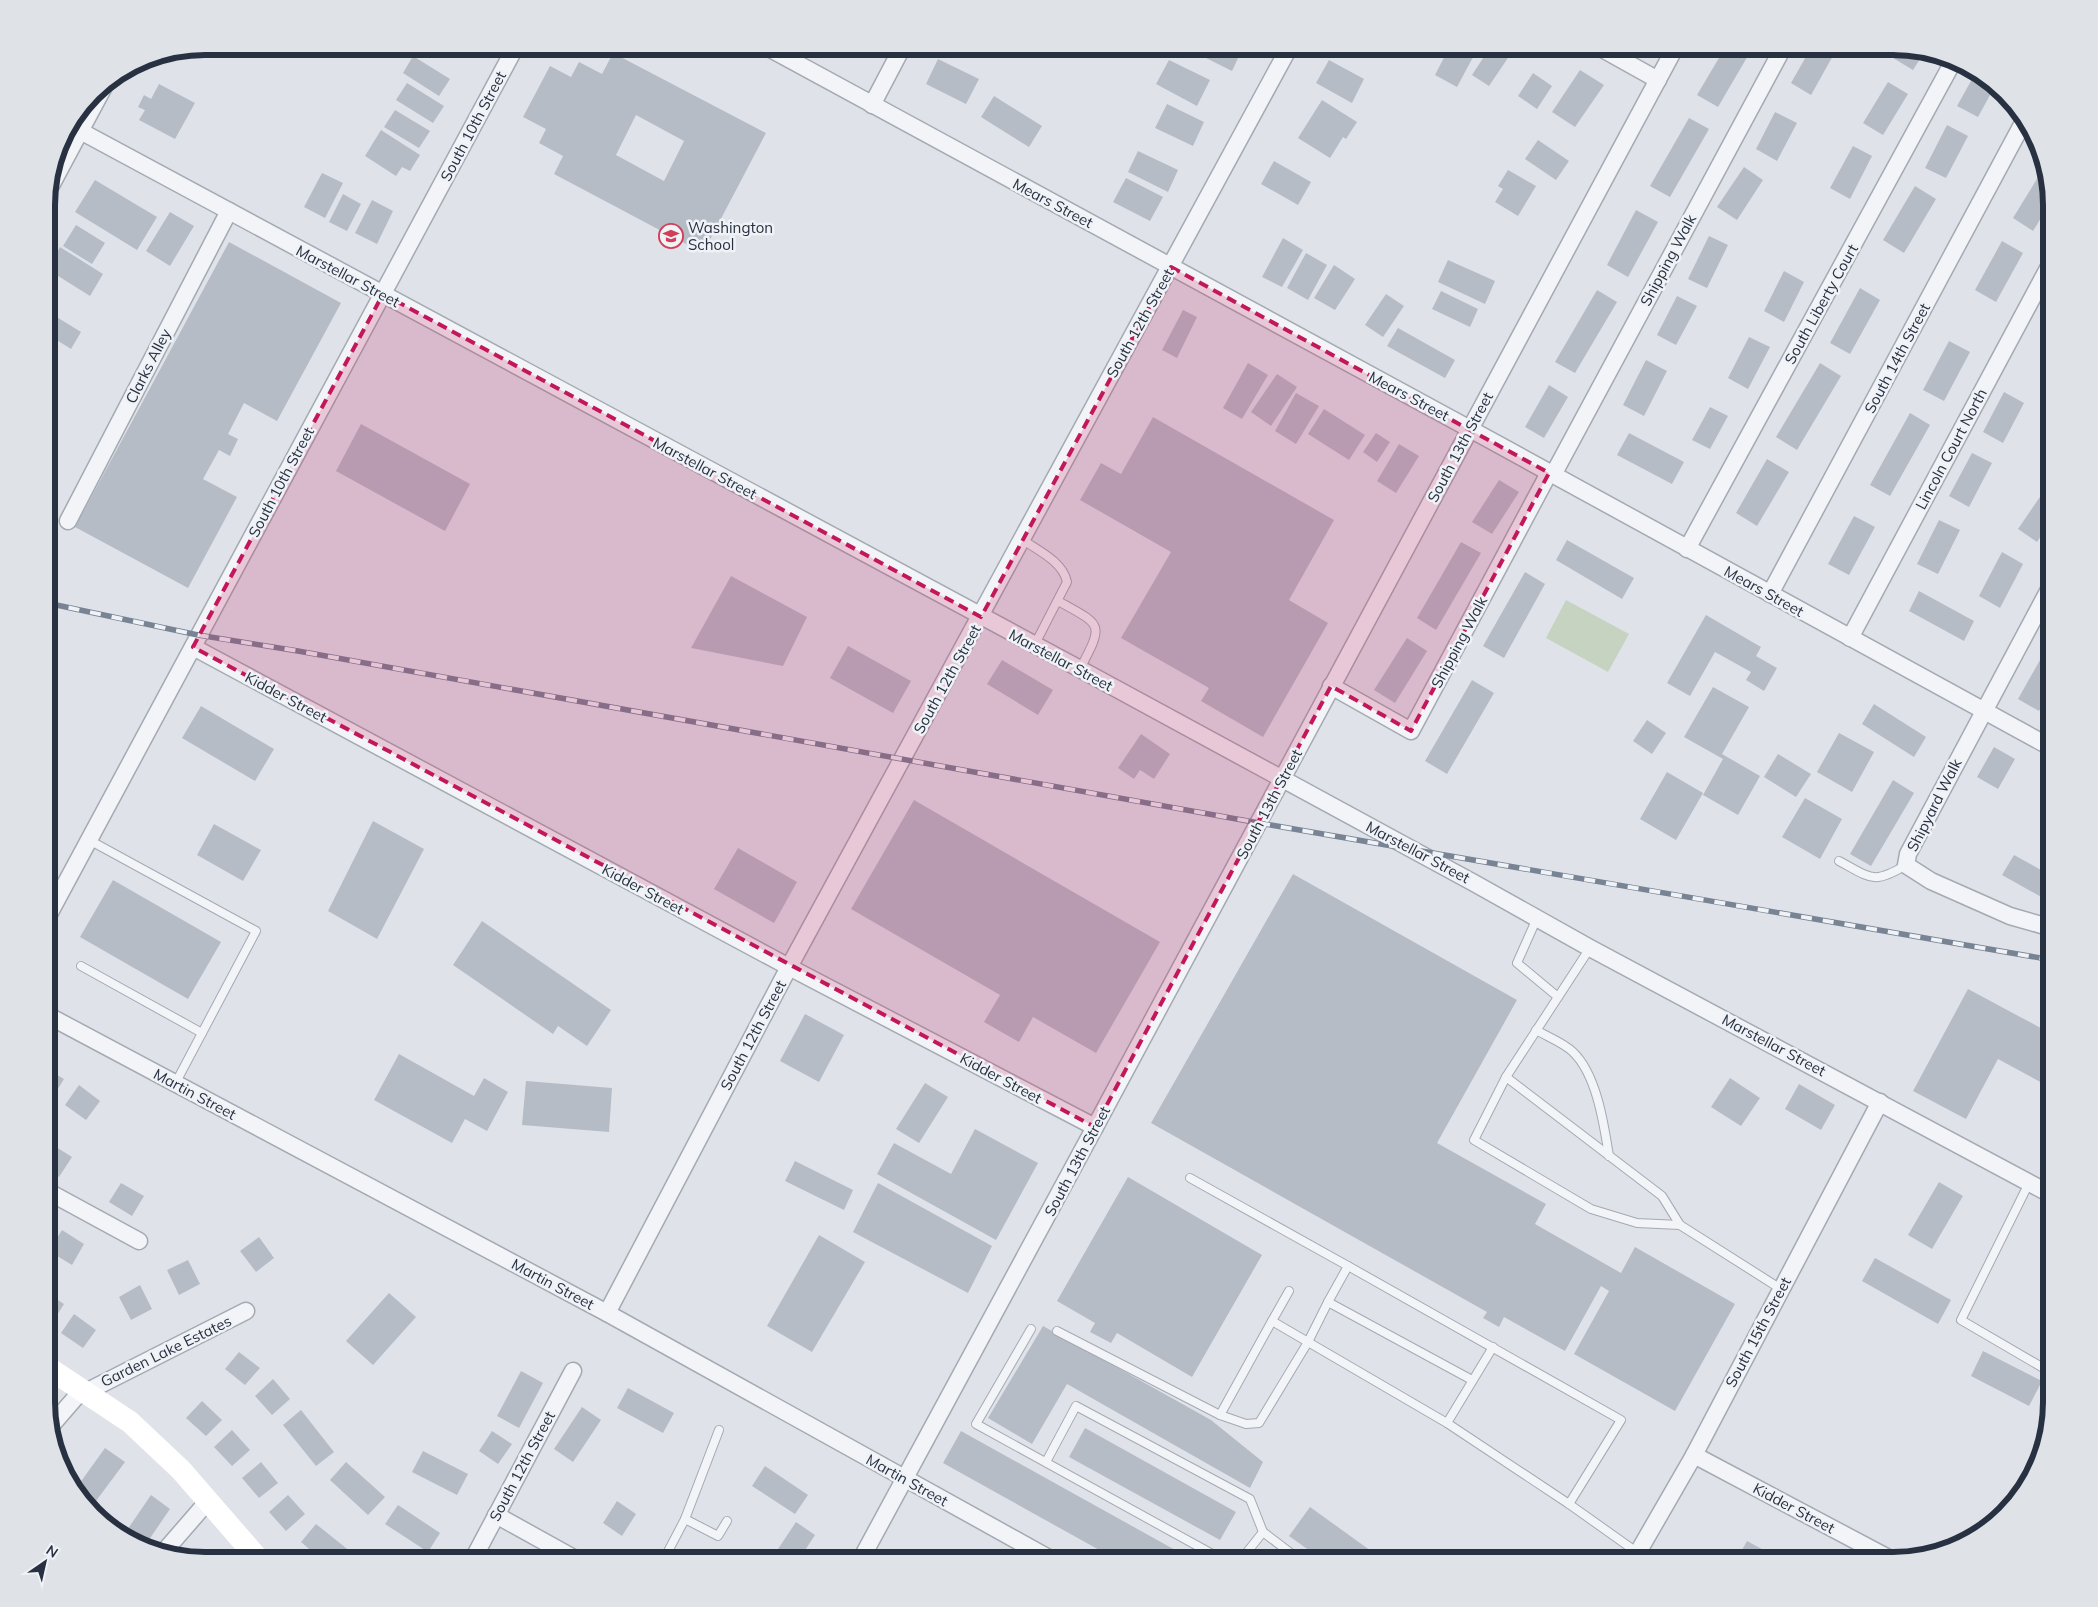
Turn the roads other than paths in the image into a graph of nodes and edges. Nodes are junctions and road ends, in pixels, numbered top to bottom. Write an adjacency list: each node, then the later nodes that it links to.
1 (511, 55): 18 (street, South 10th Street)
2 (781, 55): 10 (street, Mears Street)
3 (898, 55): 10 (street)
4 (1285, 55): 16 (street, South 12th Street)
5 (1613, 55): 9 (street)
6 (1671, 55): 9 (street, South 13th Street)
7 (1779, 55): 20 (street, Shipping Walk)
8 (1950, 66): 23 (street, South Liberty Court)
9 (1658, 80): 19 (street, South 13th Street)
10 (872, 105): 16 (street, Mears Street)
11 (2021, 127): 24 (street, South 14th Street)
12 (76, 129): 15 (street, Marstellar Street)
13 (72, 134): 14 (street)
14 (64, 154)
15 (229, 211): 18 (street, Marstellar Street); 21 (street, Clarks Alley)
16 (1171, 267): 19 (street, Mears Street); 22 (street, South 12th Street)
17 (2043, 277): 28 (street, Lincoln Court North)
18 (383, 294): 27 (street, Marstellar Street); 30 (street, South 10th Street)
19 (1470, 429): 20 (street, Mears Street); 32 (street, South 13th Street)
20 (1551, 474): 23 (street, Mears Street); 32 (street, Shipping Walk)
21 (68, 521)
22 (1023, 540): 25 (lane); 27 (street, South 12th Street)
23 (1687, 549): 24 (street, Mears Street)
24 (1770, 594): 28 (street, Mears Street)
25 (1058, 601): 29 (lane); 31 (lane)
26 (2043, 601): 33 (street, Shipyard Walk)
27 (981, 617): 29 (street, Marstellar Street); 44 (street, South 12th Street)
28 (1850, 638): 33 (street, Mears Street)
29 (1034, 646): 31 (street, Marstellar Street)
30 (193, 647): 36 (street, South 10th Street); 44 (street, Kidder Street)
31 (1080, 669): 35 (street, Marstellar Street)
32 (1331, 686): 35 (street, South 13th Street)
33 (1983, 711): 34 (street, Mears Street); 38 (street, Shipyard Walk)
34 (2043, 743)
35 (1282, 780): 40 (street, Marstellar Street); 52 (street, South 13th Street)
36 (89, 840): 39 (street, South 10th Street); 48 (lane)
37 (1839, 861): 38 (lane)
38 (1906, 865): 41 (street, Shipyard Walk)
39 (55, 903)
40 (1537, 918): 42 (street, Marstellar Street); 45 (lane)
41 (2043, 925)
42 (1590, 948): 45 (lane); 51 (street, Marstellar Street)
43 (81, 966): 48 (lane)
44 (789, 967): 52 (street, Kidder Street); 65 (street, South 12th Street)
45 (1558, 997): 47 (lane)
46 (55, 1019): 50 (street, Martin Street)
47 (1536, 1030): 49 (lane); 53 (lane)
48 (202, 1033): 50 (lane)
49 (1506, 1077): 53 (lane); 58 (lane)
50 (176, 1084): 65 (street, Martin Street)
51 (1880, 1102): 55 (street, Marstellar Street); 61 (street, South 15th Street)
52 (1095, 1127): 82 (street, South 13th Street)
53 (1609, 1156): 58 (lane)
54 (1190, 1178): 60 (lane)
55 (2030, 1183): 56 (street, Marstellar Street); 71 (lane)
56 (2043, 1190)
57 (55, 1195): 59 (street)
58 (1680, 1225): 61 (lane)
59 (139, 1241)
60 (1348, 1266): 63 (lane); 70 (lane)
61 (1781, 1289): 80 (street, South 15th Street)
62 (1289, 1290): 66 (lane)
63 (1328, 1302): 69 (lane); 74 (lane)
64 (246, 1311): 75 (street, Garden Lake Estates)
65 (607, 1313): 82 (street, Martin Street)
66 (1272, 1321): 69 (lane); 76 (lane)
67 (1031, 1329): 81 (lane)
68 (1057, 1331): 76 (lane)
69 (1308, 1342): 76 (lane); 78 (lane)
70 (1493, 1347): 74 (lane); 84 (lane)
71 (2043, 1369)
72 (573, 1371): 85 (street, South 12th Street)
73 (55, 1372): 75 (main road)
74 (1472, 1380): 78 (lane)
75 (85, 1392): 77 (street, Garden Lake Estates); 83 (main road)
76 (1220, 1416)
77 (56, 1420)
78 (1448, 1423): 84 (lane)
79 (719, 1430): 86 (lane)
80 (1694, 1455): 100 (street, South 15th Street); 101 (street, Kidder Street)
81 (1046, 1462): 88 (lane); 96 (lane)
82 (904, 1479): 94 (street, South 13th Street); 95 (street, Martin Street)
83 (208, 1501): 89 (street); 90 (main road)
84 (1570, 1504): 99 (lane)
85 (496, 1515): 91 (street, South 12th Street); 92 (street)
86 (685, 1519): 87 (lane); 93 (lane)
87 (727, 1521)
88 (1263, 1532): 97 (lane); 98 (lane)
89 (168, 1547)
90 (252, 1552)
91 (477, 1552)
92 (563, 1552)
93 (668, 1552)
94 (865, 1552)
95 (1038, 1552)
96 (1209, 1552)
97 (1247, 1552)
98 (1290, 1552)
99 (1630, 1552)
100 (1639, 1552)
101 (1877, 1552)

